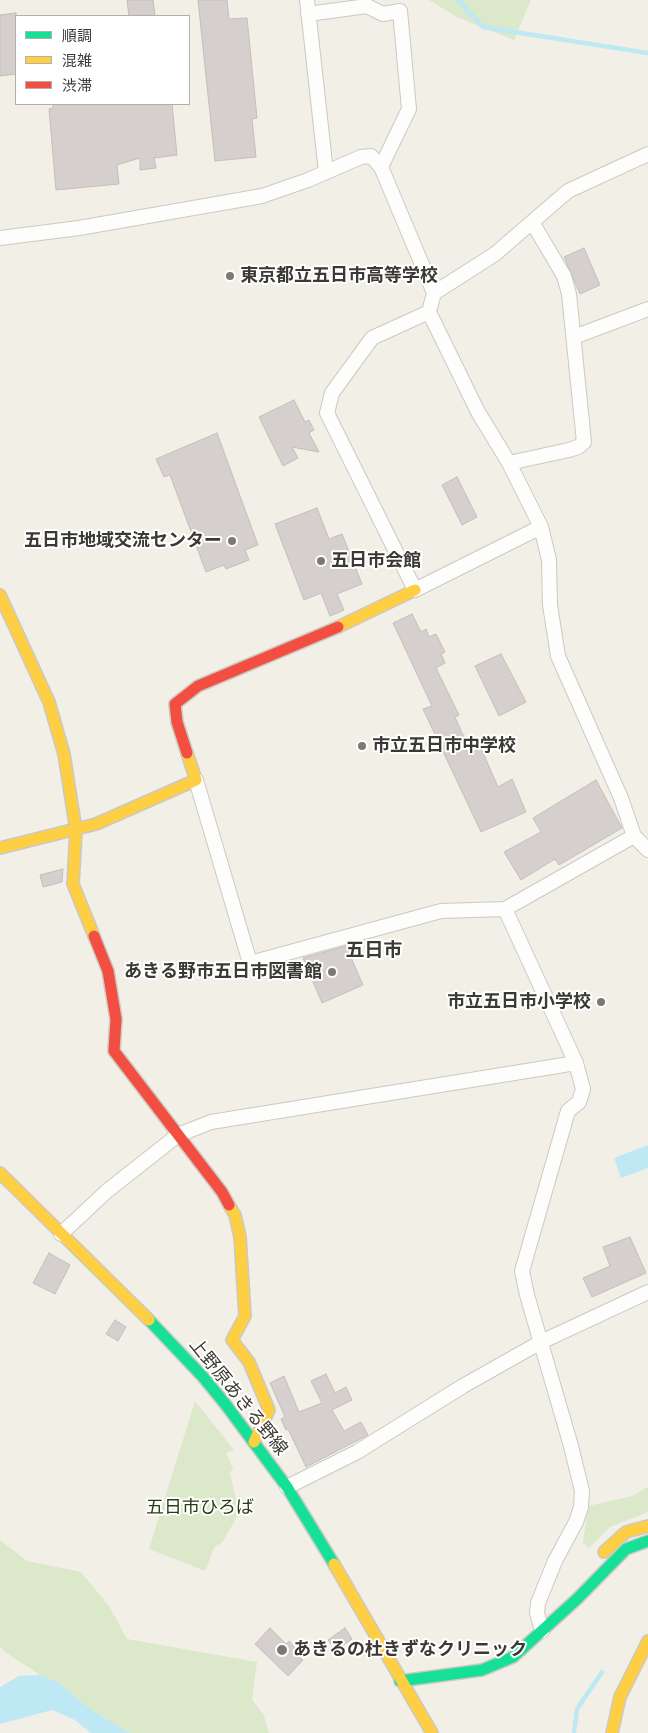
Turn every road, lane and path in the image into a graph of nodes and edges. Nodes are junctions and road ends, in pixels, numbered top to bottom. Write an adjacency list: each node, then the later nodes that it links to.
1 (307, 7): 3 (street); 4 (street)
2 (648, 154): 5 (street)
3 (381, 168): 4 (street); 7 (street)
4 (326, 172): 6 (street)
5 (532, 222): 7 (street); 10 (street)
6 (0, 238)
7 (434, 293): 9 (street)
8 (648, 308): 10 (street)
9 (430, 312): 11 (street); 13 (street)
10 (574, 337): 11 (street)
11 (509, 463): 12 (street)
12 (541, 527): 13 (street); 18 (street)
13 (415, 590): 16 (street)
14 (0, 595): 15 (street)
15 (6, 627): 17 (street)
16 (196, 780): 17 (street); 21 (street)
17 (76, 830): 19 (street); 23 (street)
18 (634, 836): 20 (street); 21 (street)
19 (0, 848)
20 (648, 850)
21 (505, 909): 22 (street)
22 (576, 1063): 23 (street); 27 (street)
23 (178, 1135): 25 (street); 28 (street)
24 (0, 1173): 25 (street, 上野原あきる野線)
25 (61, 1234): 28 (street, 上野原あきる野線)
26 (648, 1292): 27 (street)
27 (541, 1342): 29 (street); 32 (street)
28 (254, 1442): 29 (street, 上野原あきる野線)
29 (287, 1487): 36 (street, 上野原あきる野線)
30 (648, 1526): 32 (street)
31 (648, 1541): 32 (street)
32 (542, 1631): 36 (street)
33 (648, 1641): 35 (street)
34 (648, 1657): 35 (street)
35 (631, 1676): 38 (street)
36 (400, 1681): 37 (street, 上野原あきる野線)
37 (432, 1733)
38 (612, 1733)

